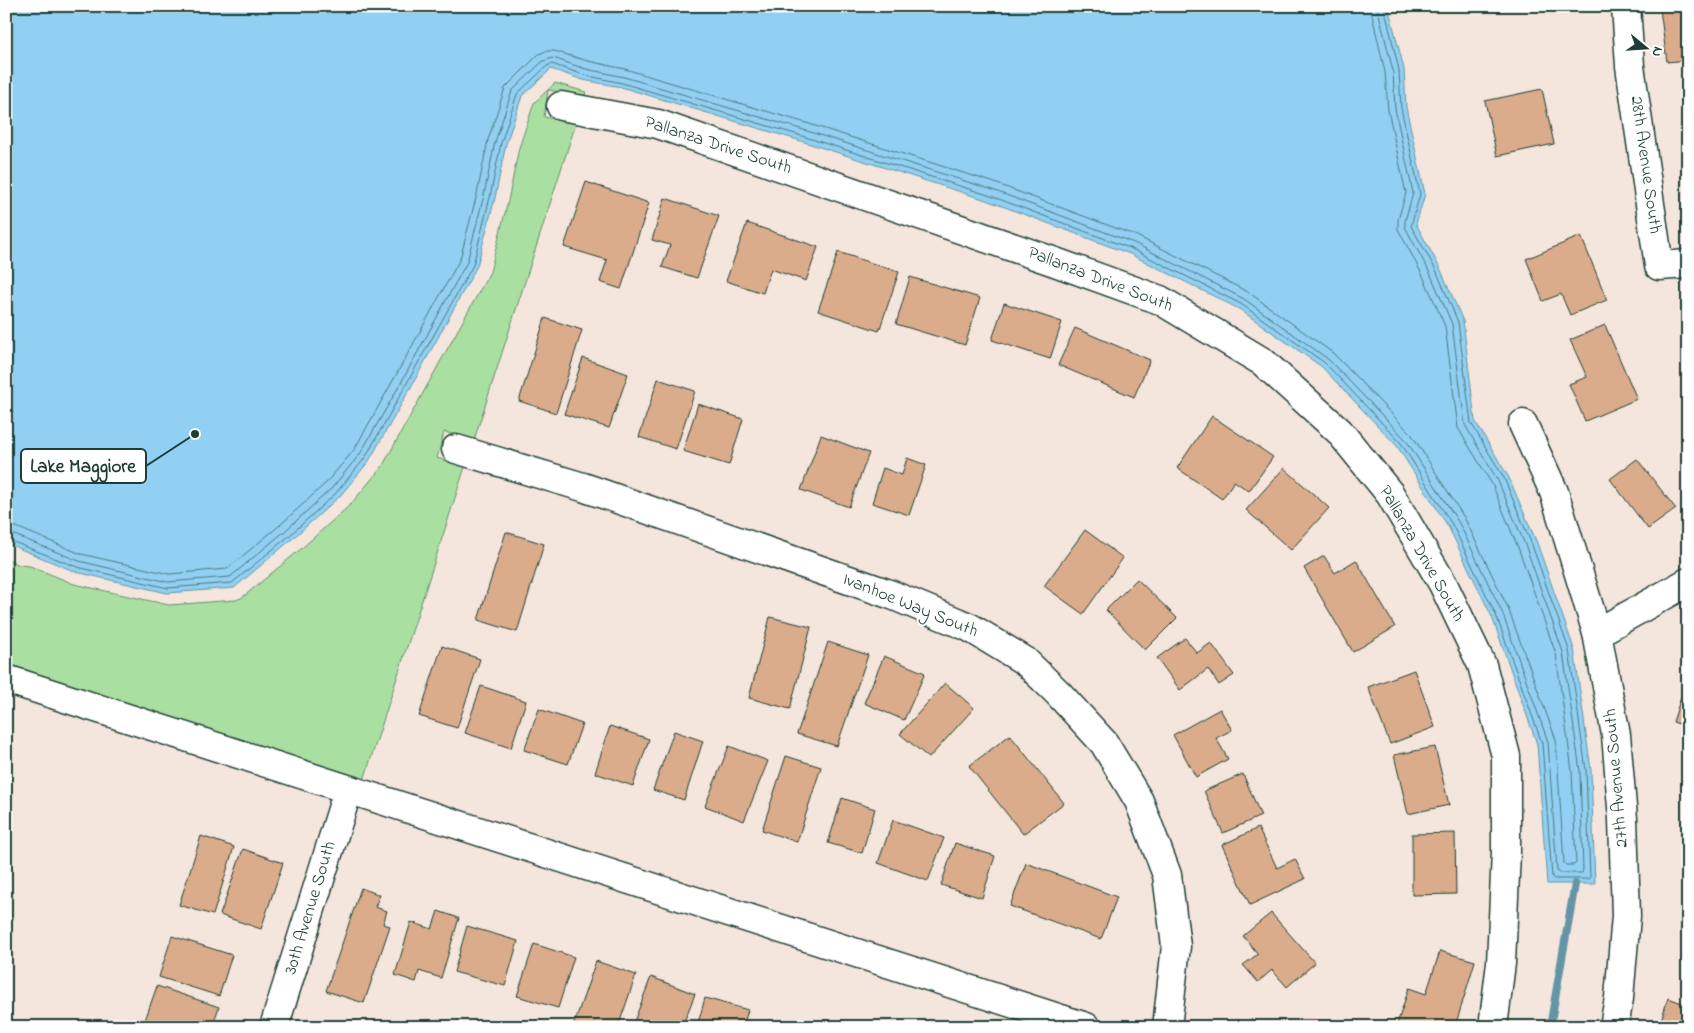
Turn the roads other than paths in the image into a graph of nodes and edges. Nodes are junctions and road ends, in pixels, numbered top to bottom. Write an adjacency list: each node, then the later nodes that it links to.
1 (1626, 6): 3 (street, 28th Avenue South)
2 (561, 106): 13 (street, Pallanza Drive South)
3 (1688, 264)
4 (1523, 424): 7 (street)
5 (456, 449): 12 (street, Ivanhoe Way South)
6 (1688, 582): 7 (street)
7 (1598, 633): 14 (street, 27th Avenue South)
8 (6, 680): 9 (street)
9 (348, 790): 10 (street, 30th Avenue South); 11 (street)
10 (274, 1027)
11 (1086, 1027)
12 (1167, 1027)
13 (1493, 1027)
14 (1614, 1027)

